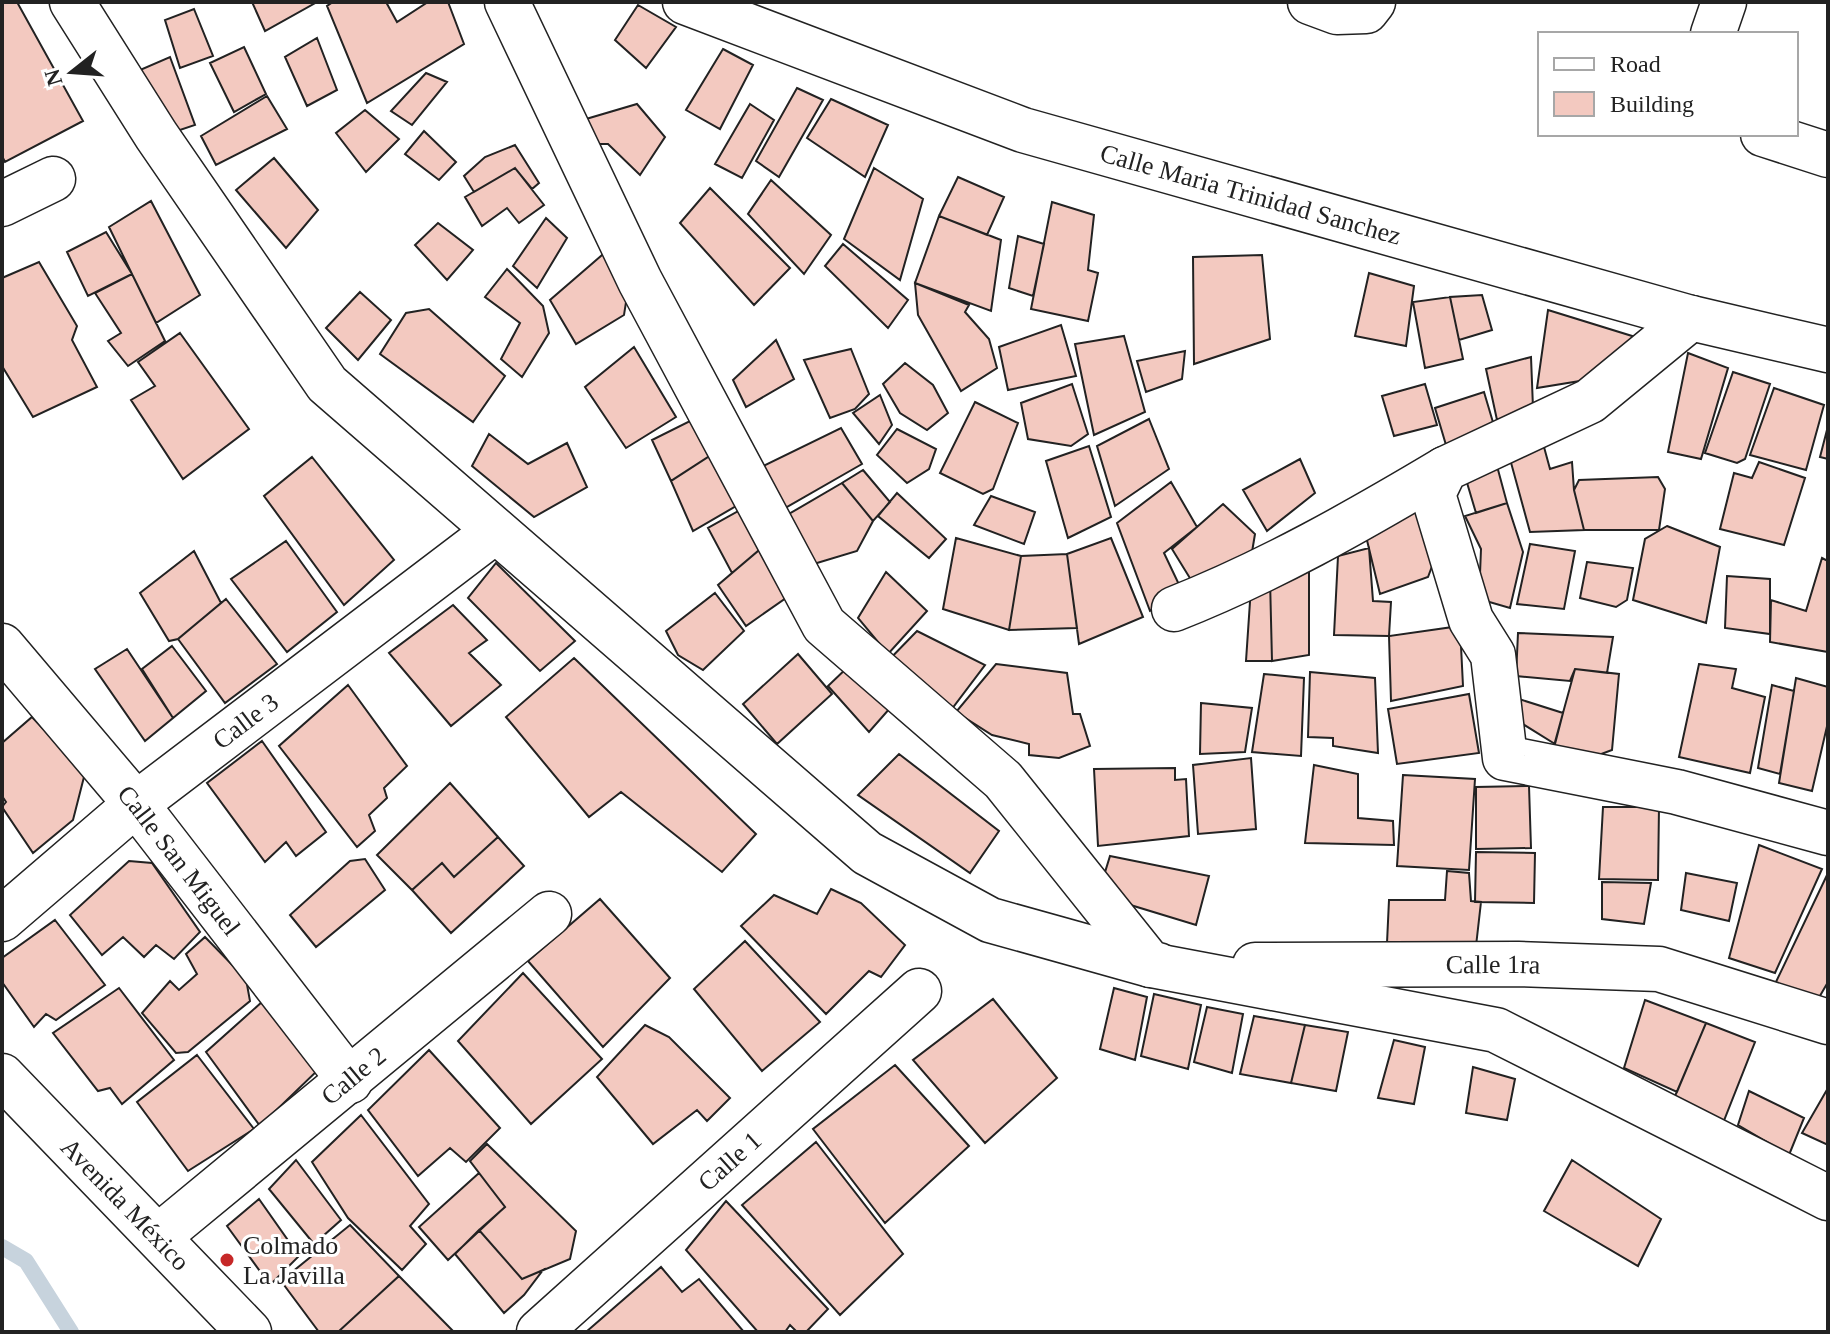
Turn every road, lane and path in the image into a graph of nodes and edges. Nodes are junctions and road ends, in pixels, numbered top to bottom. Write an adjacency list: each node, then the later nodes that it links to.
1 (72, 2): 15 (street)
2 (507, 2): 22 (street)
3 (685, 2): 12 (street, Calle Maria Trinidad Sanchez)
4 (1310, 2): 5 (street)
5 (1373, 2)
6 (1724, 2): 7 (street)
7 (1714, 32)
8 (1769, 136): 9 (street)
9 (1828, 155)
10 (53, 179): 11 (street)
11 (2, 204)
12 (1691, 318): 13 (street, Calle Maria Trinidad Sanchez); 14 (street)
13 (1828, 350)
14 (1445, 469): 16 (street); 19 (street)
15 (494, 532): 18 (street, Calle 3); 22 (street)
16 (1174, 609)
17 (2, 646): 18 (street, Calle San Miguel)
18 (136, 804): 21 (street, Calle 3); 26 (street, Calle San Miguel)
19 (1828, 833)
20 (549, 914): 26 (street, Calle 2)
21 (2, 919)
22 (1151, 965): 24 (street, Calle 1ra); 27 (street)
23 (919, 991): 30 (street, Calle 1)
24 (1828, 1022)
25 (2, 1076): 28 (street, Avenida México)
26 (350, 1081): 28 (street, Calle 2)
27 (1828, 1198)
28 (159, 1236): 29 (street, Avenida México)
29 (249, 1332)
30 (539, 1332)

